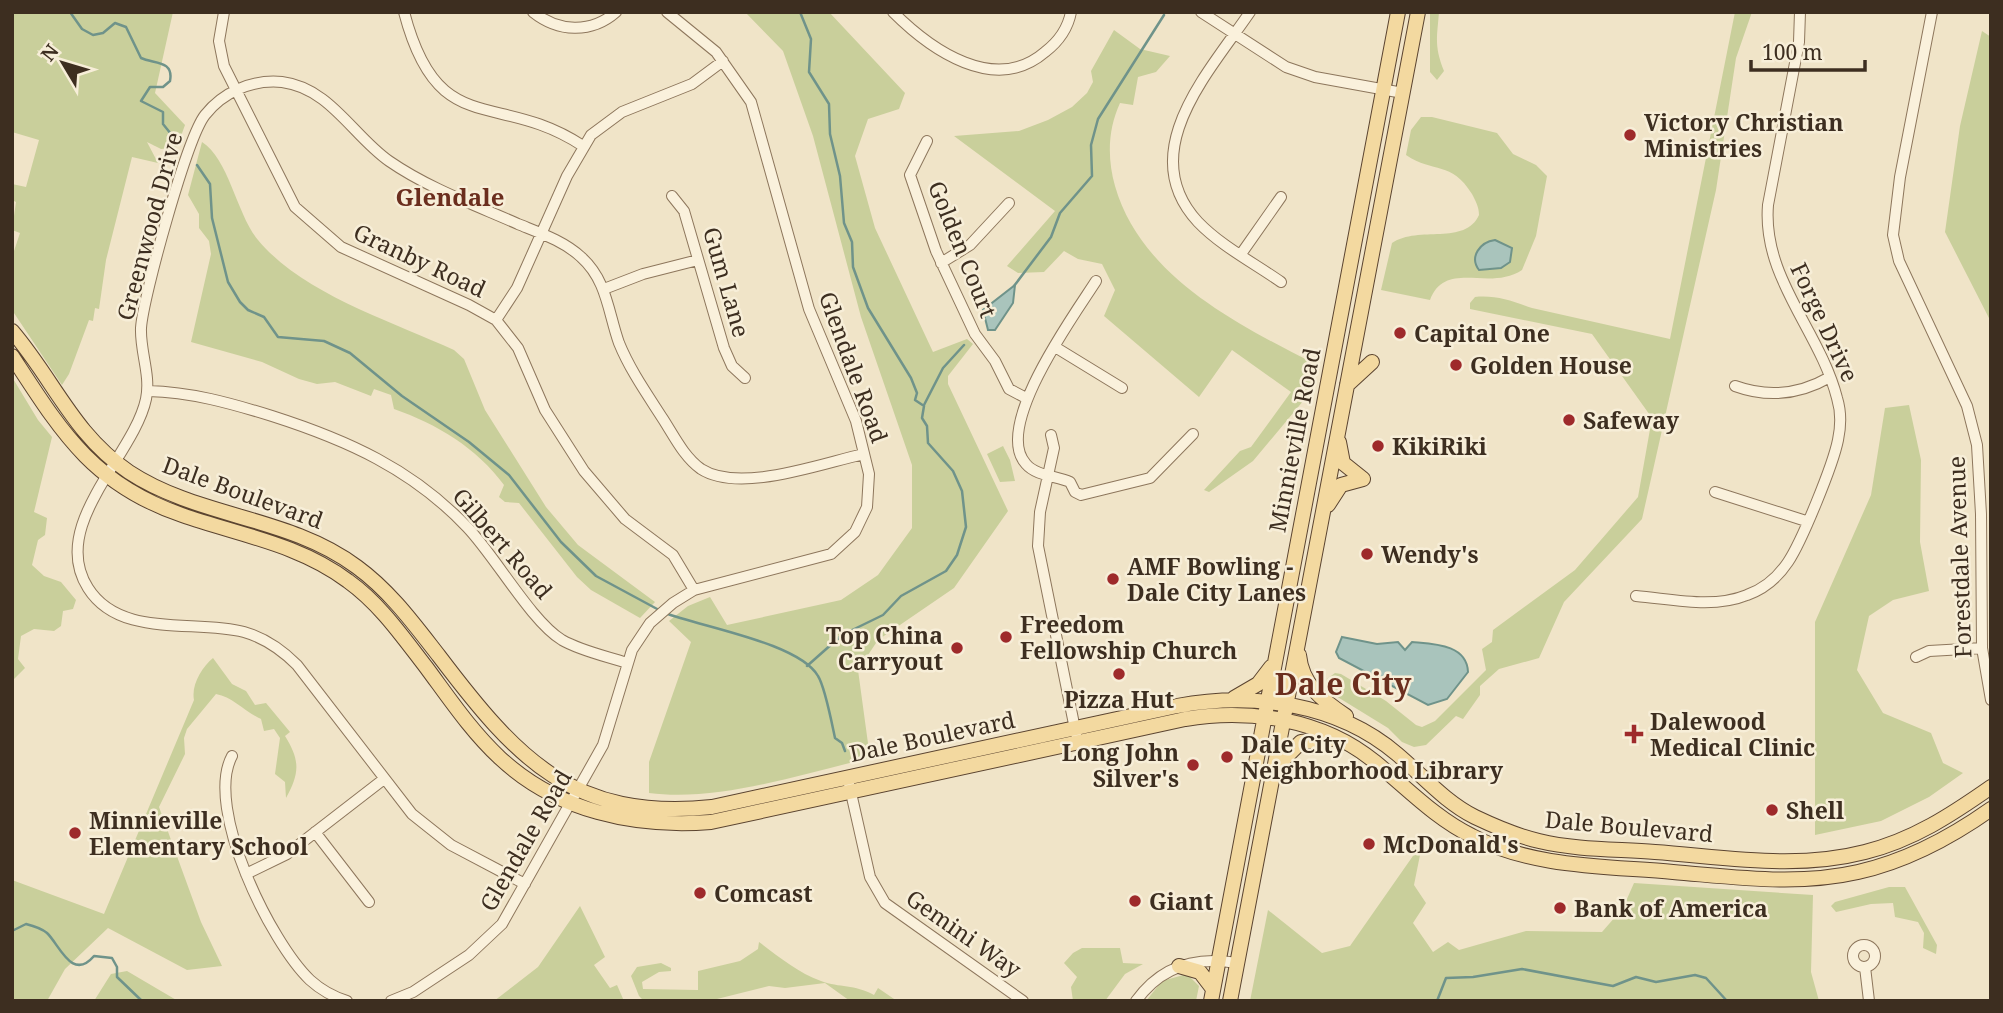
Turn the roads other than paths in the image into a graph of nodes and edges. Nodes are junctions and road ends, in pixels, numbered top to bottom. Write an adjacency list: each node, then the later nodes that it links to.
1 (224, 12): 17 (street, Granby Road)
2 (404, 12): 20 (street)
3 (533, 12): 4 (street)
4 (616, 12)
5 (667, 12): 15 (street, Glendale Road)
6 (893, 12): 7 (street)
7 (1072, 12)
8 (1201, 12): 14 (street)
9 (1250, 12): 14 (street)
10 (1398, 12): 16 (main road, Minnieville Road)
11 (1418, 12): 18 (main road, Minnieville Road)
12 (1800, 12): 36 (street, Forge Drive)
13 (1932, 12): 56 (street, Forestdale Avenue)
14 (1235, 34): 16 (street); 25 (street)
15 (723, 61): 20 (street); 46 (street, Glendale Road)
16 (1383, 90): 18 (street); 58 (main road, Minnieville Road)
17 (235, 91): 24 (street, Greenwood Drive); 31 (street, Granby Road); 41 (street, Greenwood Drive)
18 (1403, 93): 38 (main road, Minnieville Road)
19 (927, 141): 27 (street, Golden Court)
20 (583, 146): 24 (street)
21 (672, 196): 26 (street, Gum Lane)
22 (1281, 197): 25 (street)
23 (1009, 203): 27 (street)
24 (541, 234): 30 (street, Greenwood Drive); 31 (street)
25 (1241, 254): 29 (street)
26 (698, 260): 30 (street); 37 (street, Gum Lane)
27 (941, 263): 42 (street, Golden Court)
28 (1096, 281): 33 (street)
29 (1281, 282)
30 (604, 289): 46 (street, Greenwood Drive)
31 (496, 320): 53 (street, Granby Road)
32 (12, 331): 47 (main road, Dale Boulevard)
33 (1055, 347): 40 (street); 42 (street)
34 (12, 356): 48 (main road, Dale Boulevard)
35 (1372, 362): 38 (main road)
36 (1830, 377): 39 (street); 52 (street, Forge Drive)
37 (745, 378)
38 (1346, 386): 43 (main road, Minnieville Road)
39 (1735, 386)
40 (1122, 388)
41 (148, 391): 47 (street, Greenwood Drive); 59 (street, Gilbert Road)
42 (1026, 398): 49 (street)
43 (1338, 430): 51 (main road, Minnieville Road); 51 (main road)
44 (1193, 434): 49 (street)
45 (1051, 435): 49 (street)
46 (864, 454): 53 (street, Glendale Road)
47 (114, 461): 48 (street, Greenwood Drive); 76 (main road, Dale Boulevard)
48 (105, 474): 73 (street, Greenwood Drive); 76 (main road, Dale Boulevard)
49 (1047, 475): 66 (street)
50 (1715, 492): 52 (street)
51 (1321, 519): 55 (main road, Minnieville Road)
52 (1806, 521): 54 (street, Forge Drive)
53 (694, 590): 59 (street, Glendale Road)
54 (1636, 596)
55 (1298, 641): 62 (main road, Minnieville Road); 67 (main road)
56 (1982, 648): 57 (street); 61 (street, Forestdale Avenue)
57 (1916, 657)
58 (1275, 659): 60 (main road); 63 (main road, Minnieville Road)
59 (627, 663): 76 (street, Glendale Road)
60 (1228, 700): 63 (main road, Dale Boulevard); 66 (main road, Dale Boulevard)
61 (1991, 700)
62 (1286, 704): 63 (main road, Dale Boulevard); 65 (main road, Minnieville Road); 67 (main road, Dale Boulevard)
63 (1266, 709): 64 (main road, Dale Boulevard); 65 (main road, Dale Boulevard); 70 (main road, Minnieville Road)
64 (1221, 715): 69 (main road, Dale Boulevard); 70 (main road)
65 (1283, 720): 68 (main road, Dale Boulevard); 72 (main road, Minnieville Road)
66 (1075, 729): 69 (street); 74 (main road, Dale Boulevard)
67 (1363, 731): 75 (main road, Dale Boulevard)
68 (1341, 740): 72 (main road); 77 (main road, Dale Boulevard)
69 (1078, 744): 74 (main road, Dale Boulevard)
70 (1260, 744): 82 (main road, Minnieville Road)
71 (232, 756): 79 (street)
72 (1275, 769): 83 (main road, Minnieville Road)
73 (384, 779): 78 (street); 80 (street, Greenwood Drive)
74 (849, 785): 76 (main road, Dale Boulevard); 89 (street, Gemini Way)
75 (1991, 787)
76 (574, 797): 80 (street, Glendale Road)
77 (1991, 809)
78 (316, 832): 79 (street); 81 (street)
79 (246, 874): 87 (street)
80 (525, 884): 88 (street, Glendale Road)
81 (369, 902)
82 (1218, 960): 83 (street); 84 (street); 86 (main road, Minnieville Road)
83 (1237, 963): 91 (main road, Minnieville Road)
84 (1179, 966): 86 (main road); 90 (street)
85 (1865, 967): 92 (street)
86 (1212, 995)
87 (348, 1001)
88 (391, 1001)
89 (1023, 1001)
90 (1136, 1001)
91 (1230, 1001)
92 (1869, 1001)

